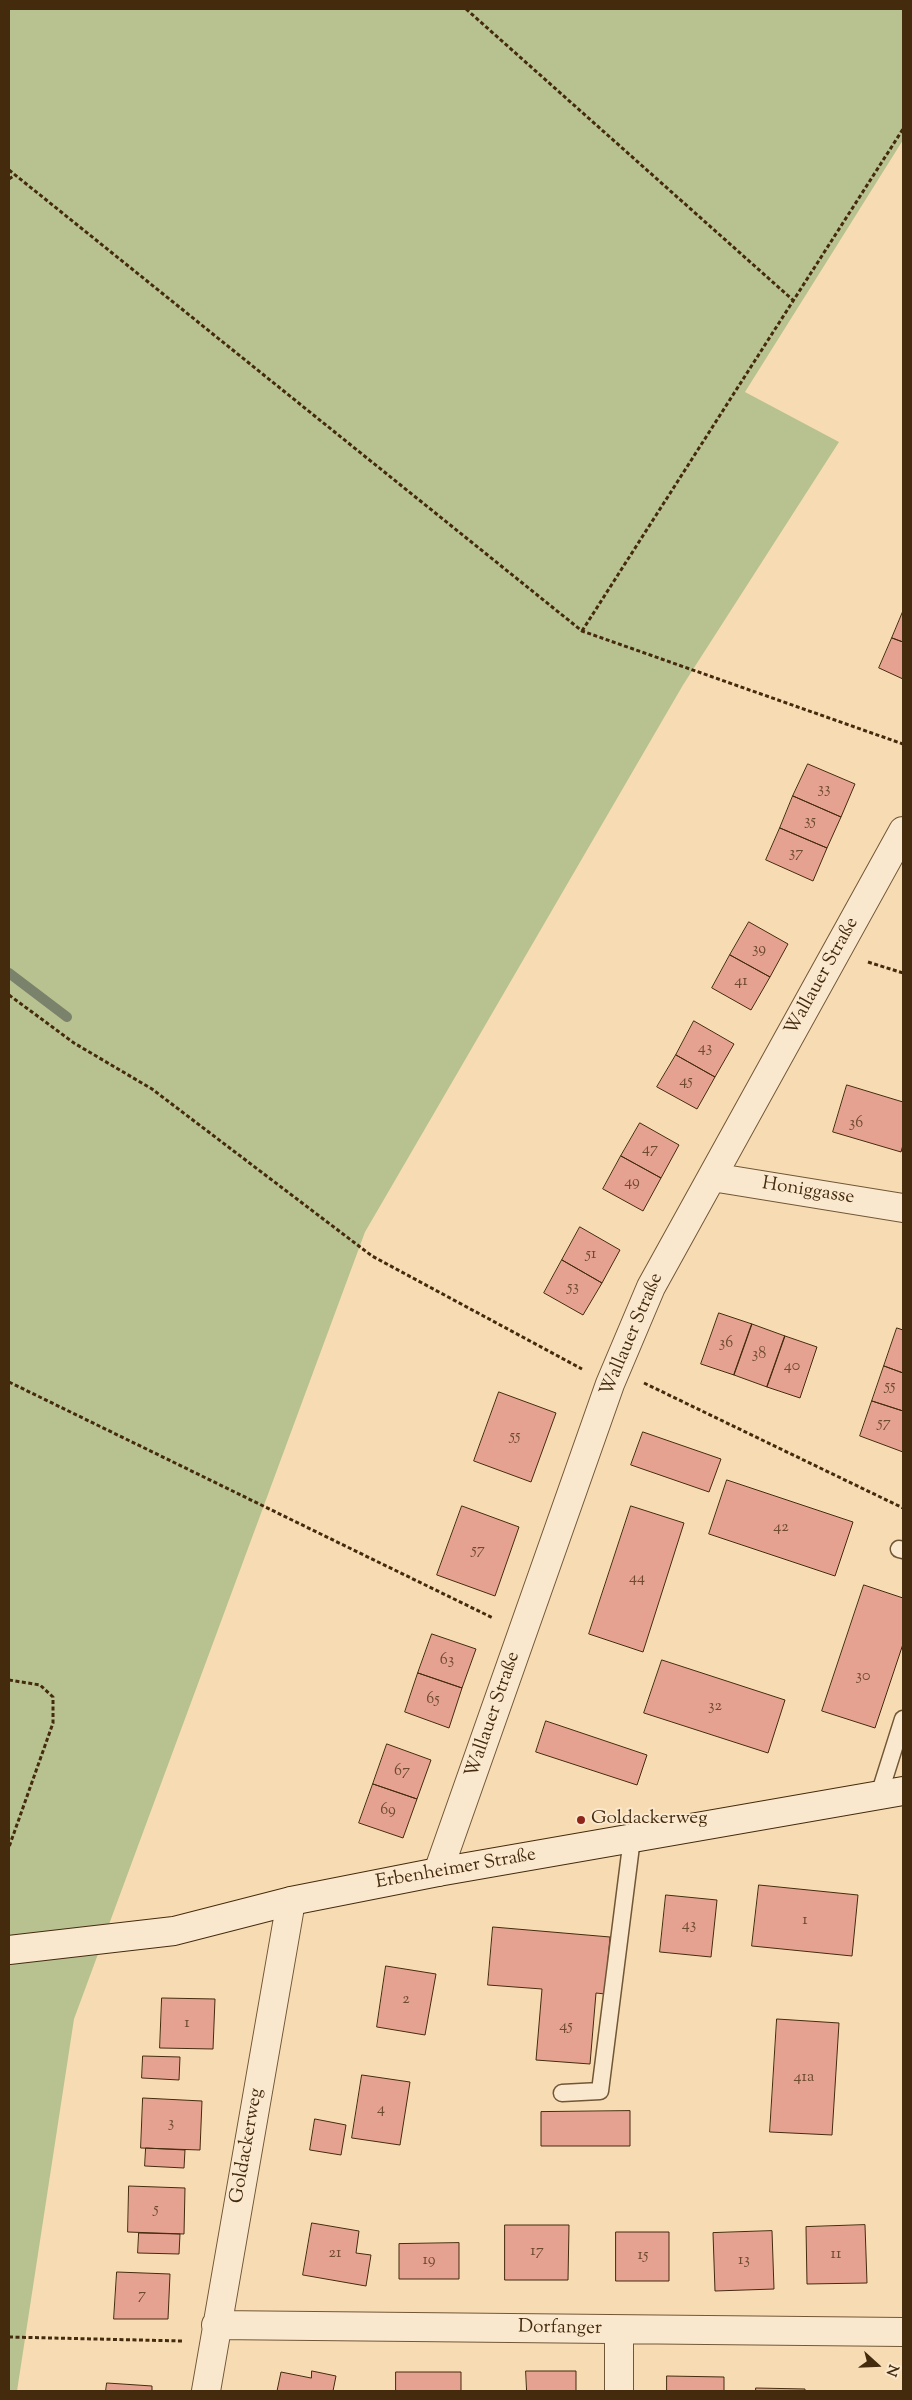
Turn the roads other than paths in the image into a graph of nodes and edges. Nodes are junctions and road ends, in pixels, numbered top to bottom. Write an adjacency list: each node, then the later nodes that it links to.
1 (903, 831): 2 (street, Wallauer Straße)
2 (712, 1176): 3 (street, Honiggasse); 7 (street, Wallauer Straße)
3 (903, 1208)
4 (903, 1719): 5 (lane)
5 (891, 1793): 6 (street, Erbenheimer Straße)
6 (632, 1838): 7 (street, Erbenheimer Straße); 10 (lane)
7 (438, 1872): 8 (street, Erbenheimer Straße)
8 (291, 1901): 9 (street, Erbenheimer Straße); 13 (street, Goldackerweg)
9 (9, 1950)
10 (562, 2093)
11 (620, 2330): 12 (street, Dorfanger); 13 (street, Dorfanger); 15 (street)
12 (903, 2332)
13 (215, 2333): 14 (street, Goldackerweg)
14 (206, 2391)
15 (619, 2391)

